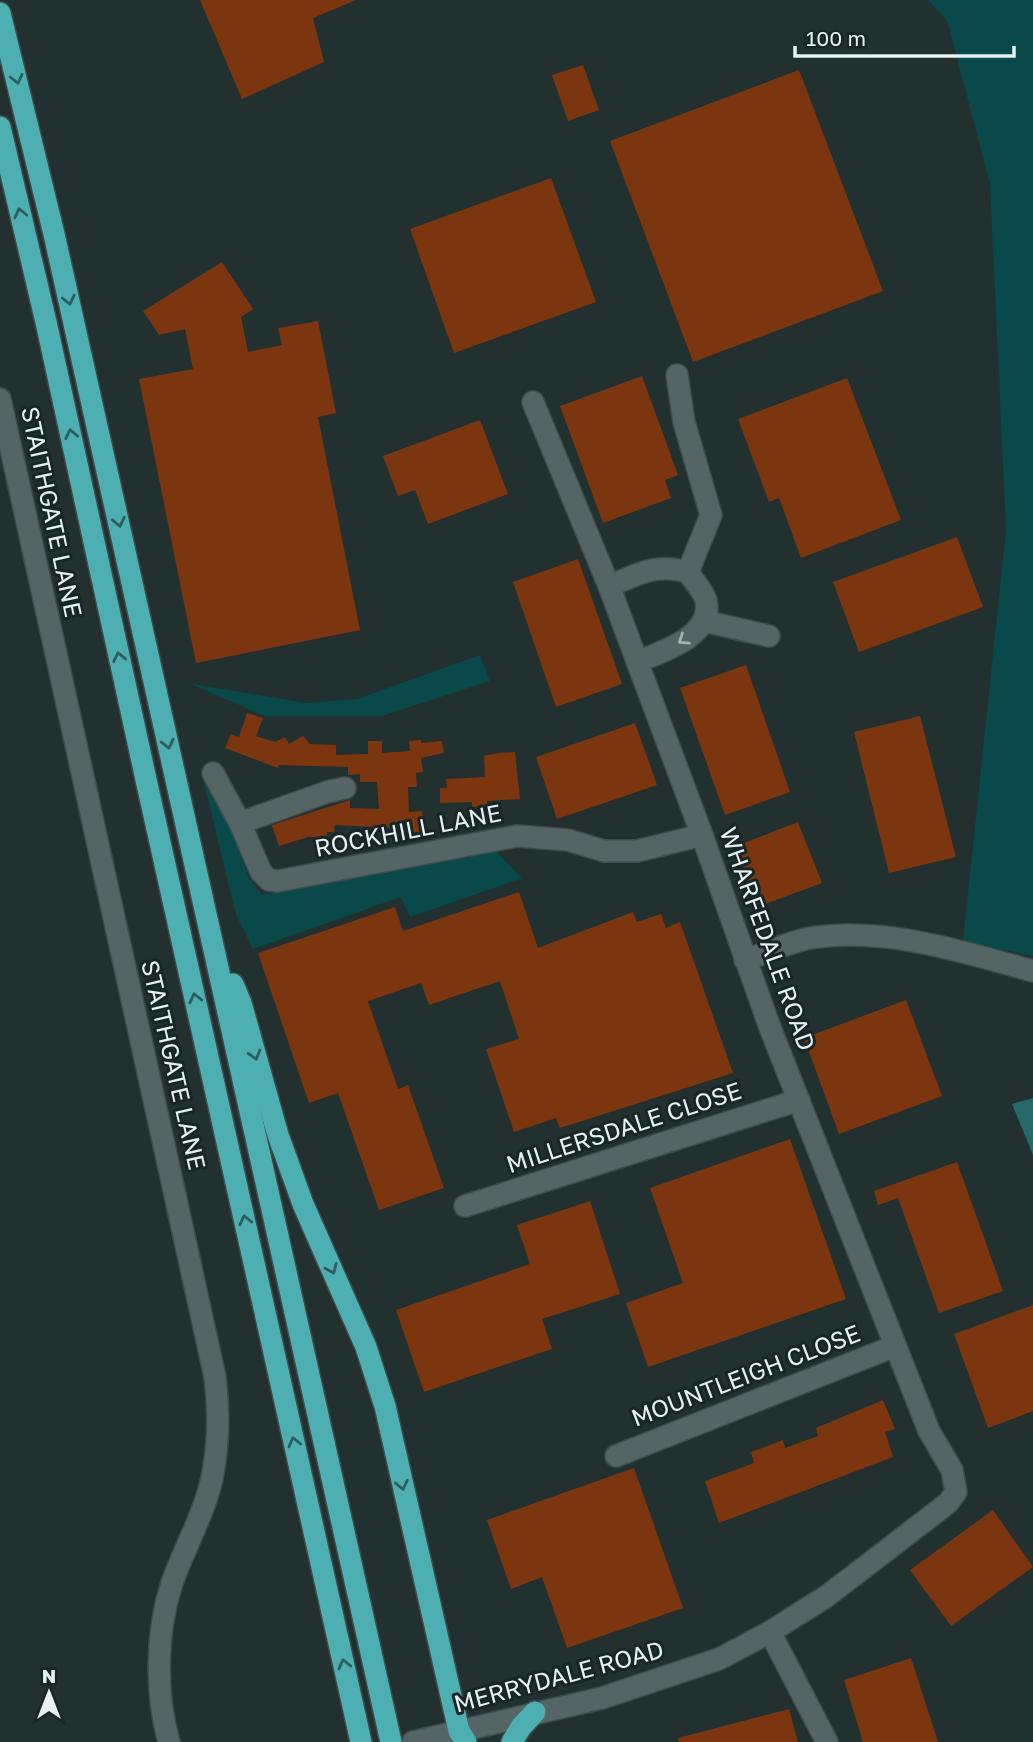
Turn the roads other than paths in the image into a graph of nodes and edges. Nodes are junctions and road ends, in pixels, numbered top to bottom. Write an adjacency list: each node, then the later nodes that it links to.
1 (0, 13): 15 (highway, one-way to 15)
2 (0, 127): 26 (highway, one-way to 2)
3 (677, 375): 6 (street)
4 (0, 399): 28 (street, STAITHGATE LANE)
5 (533, 402): 7 (street, WHARFEDALE ROAD)
6 (688, 572): 7 (street); 8 (street)
7 (609, 586): 10 (street, WHARFEDALE ROAD)
8 (704, 621): 9 (street); 10 (street, one-way to 10)
9 (769, 636)
10 (637, 662): 14 (street, WHARFEDALE ROAD)
11 (214, 773): 13 (street, ROCKHILL LANE)
12 (345, 788): 13 (street, ROCKHILL LANE)
13 (240, 823): 14 (street, ROCKHILL LANE)
14 (702, 835): 16 (street, WHARFEDALE ROAD)
15 (208, 922): 25 (highway); 27 (highway, one-way to 27)
16 (745, 960): 17 (street); 18 (street, WHARFEDALE ROAD)
17 (1033, 971)
18 (799, 1100): 19 (street, MILLERSDALE CLOSE); 20 (street, WHARFEDALE ROAD)
19 (464, 1206)
20 (895, 1346): 21 (street, MOUNTLEIGH CLOSE); 22 (street, WHARFEDALE ROAD)
21 (616, 1456)
22 (956, 1492): 23 (street, MERRYDALE ROAD)
23 (770, 1632): 24 (street, MERRYDALE ROAD); 31 (street)
24 (535, 1712): 27 (street, MERRYDALE ROAD); 30 (highway)
25 (389, 1734)
26 (360, 1736)
27 (462, 1737): 29 (street, MERRYDALE ROAD)
28 (169, 1742)
29 (413, 1742)
30 (512, 1742)
31 (827, 1742)

